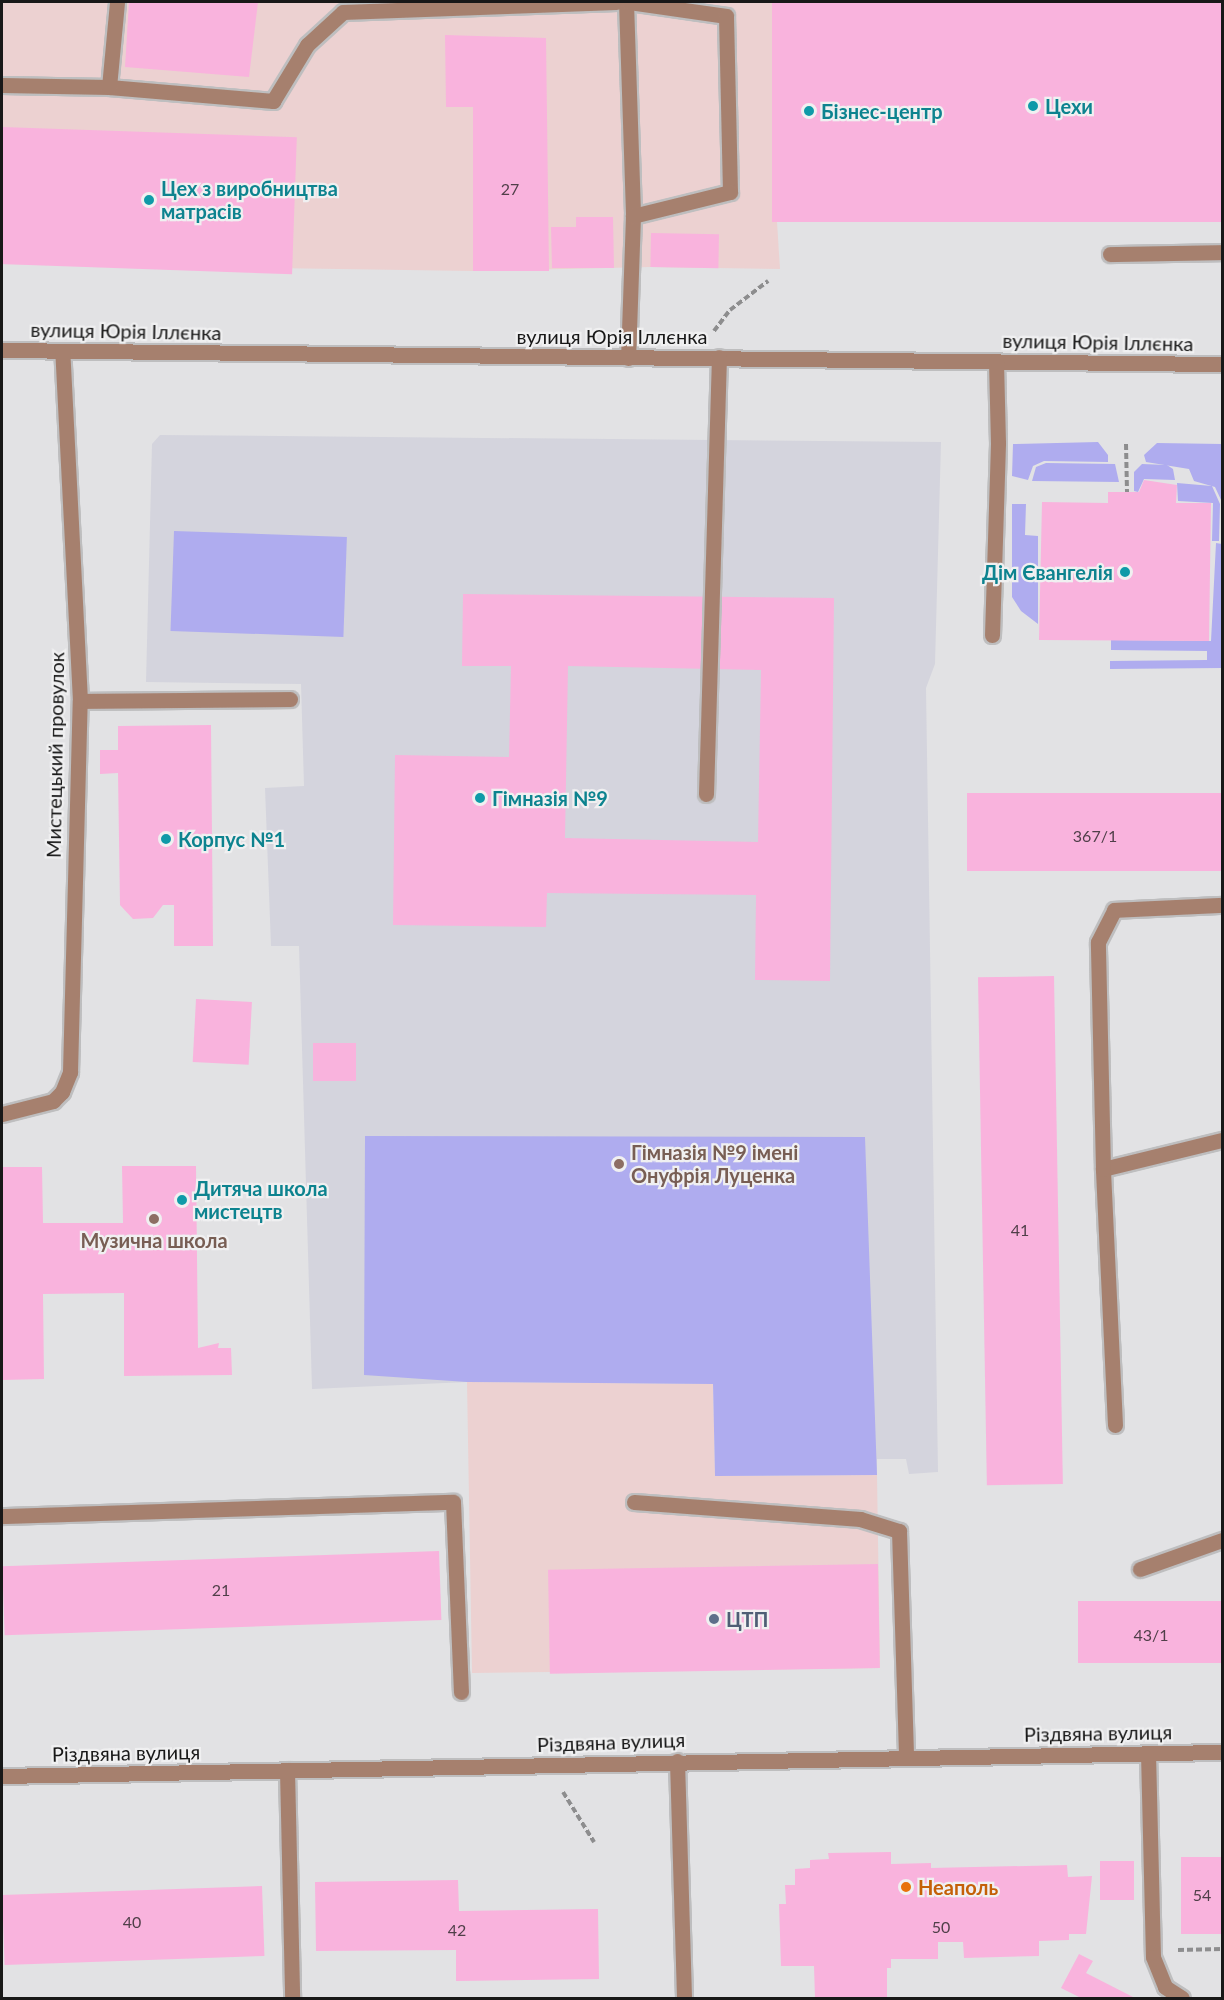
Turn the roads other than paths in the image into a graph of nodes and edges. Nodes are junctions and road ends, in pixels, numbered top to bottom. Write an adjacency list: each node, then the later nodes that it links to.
1 (117, 2): 5 (street)
2 (616, 2): 5 (street)
3 (627, 2): 6 (street); 6 (street)
4 (2, 85): 5 (street)
5 (109, 87)
6 (633, 216): 12 (street)
7 (1222, 252): 8 (street)
8 (1110, 254)
9 (2, 350): 10 (street, вулиця Юрія Іллєнка)
10 (62, 351): 12 (street, вулиця Юрія Іллєнка); 17 (street, Мистецький провулок)
11 (719, 357): 12 (street, вулиця Юрія Іллєнка); 13 (street, вулиця Юрія Іллєнка); 18 (street)
12 (628, 358)
13 (996, 361): 14 (street, вулиця Юрія Іллєнка); 15 (street)
14 (1222, 364)
15 (992, 635)
16 (290, 699): 17 (street)
17 (80, 701): 20 (street, Мистецький провулок)
18 (706, 794)
19 (1222, 905): 22 (street)
20 (2, 1114)
21 (1222, 1140): 22 (street)
22 (1103, 1169): 23 (street)
23 (1115, 1425)
24 (634, 1502): 31 (street)
25 (2, 1516): 28 (street)
26 (1222, 1540): 27 (street)
27 (1140, 1569)
28 (461, 1692)
29 (1222, 1752): 30 (street, Різдвяна вулиця)
30 (1148, 1753): 31 (street, Різдвяна вулиця); 37 (street)
31 (906, 1756): 32 (street, Різдвяна вулиця)
32 (677, 1761): 33 (street, Різдвяна вулиця); 36 (street)
33 (287, 1770): 34 (street, Різдвяна вулиця); 35 (street)
34 (2, 1776)
35 (292, 1998)
36 (684, 1998)
37 (1182, 1998)

